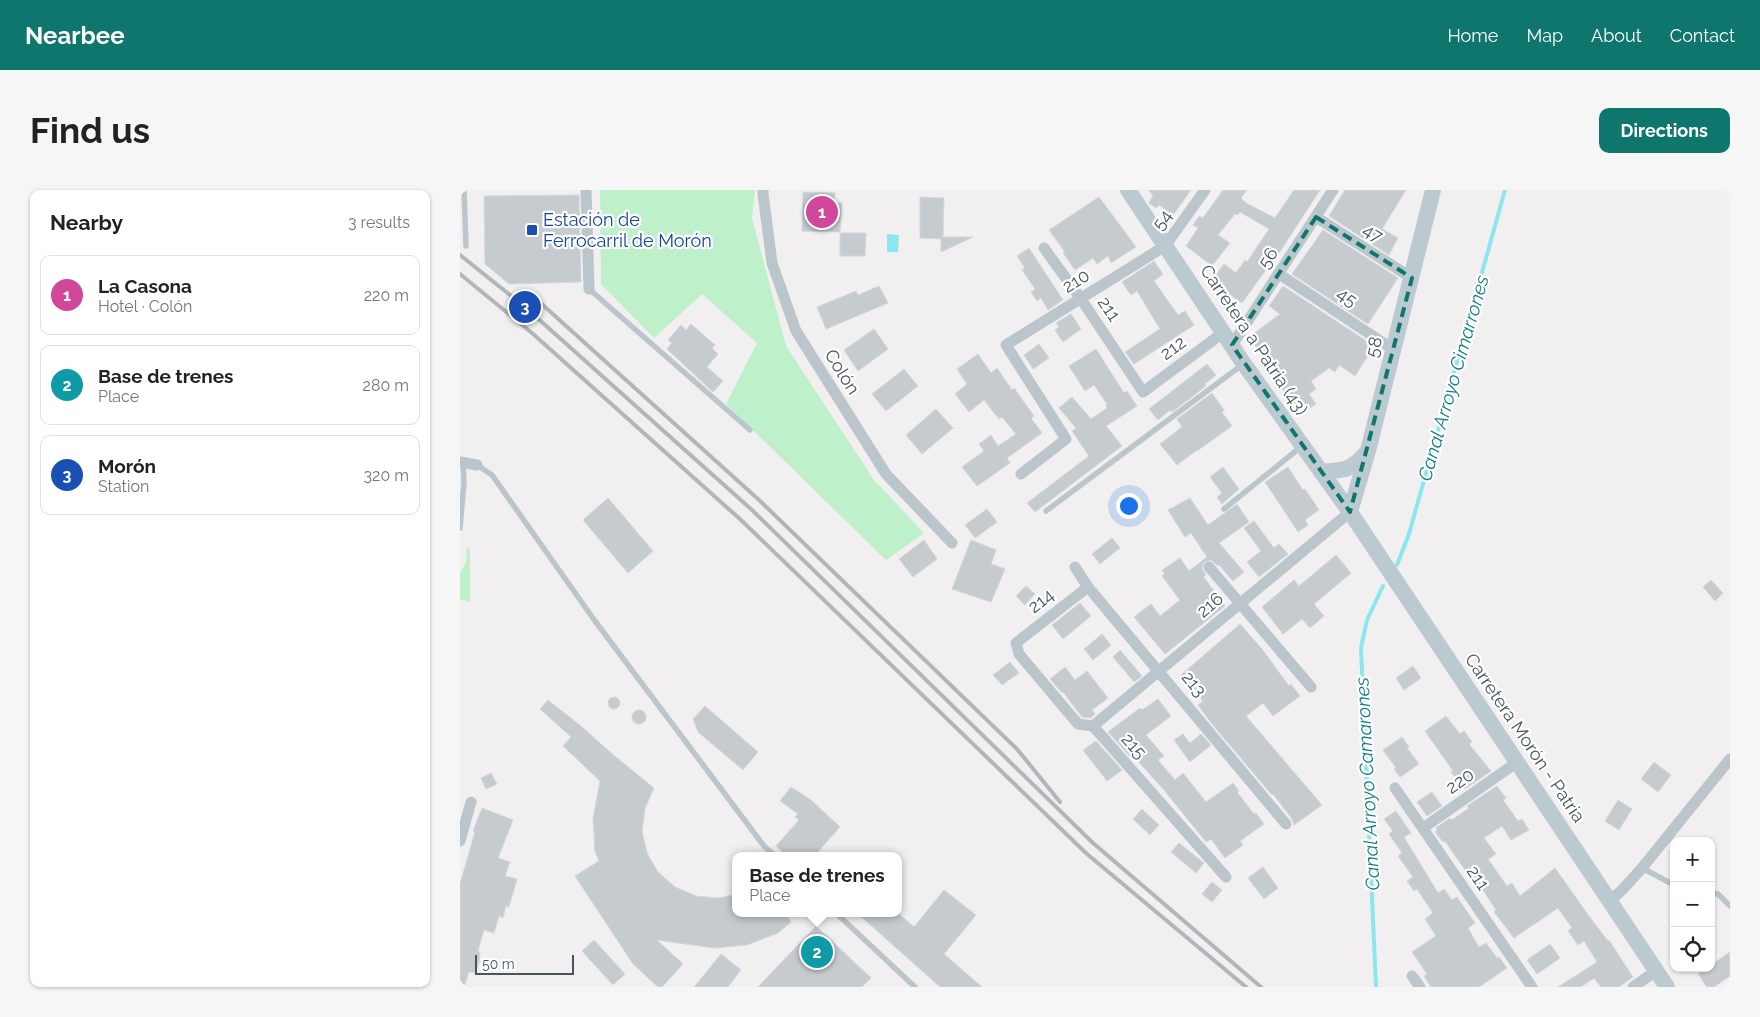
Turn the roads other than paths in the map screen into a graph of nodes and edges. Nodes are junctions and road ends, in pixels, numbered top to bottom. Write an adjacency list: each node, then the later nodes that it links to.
1 (464, 190): 9 (lane)
2 (586, 190): 14 (street)
3 (763, 190): 31 (street, Colón)
4 (1128, 190): 10 (main road, Carretera a Patria (43))
5 (1205, 190): 10 (street, 54)
6 (1333, 190): 8 (street, 56)
7 (1433, 190): 13 (main road, 58)
8 (1316, 217): 12 (street, 56); 13 (street, 47)
9 (466, 246)
10 (1165, 246): 15 (street, 210); 16 (main road, Carretera a Patria (43))
11 (1044, 248): 15 (street, 211)
12 (1279, 274): 16 (street, 56); 17 (street, 45)
13 (1412, 278): 17 (main road, 58)
14 (589, 289): 20 (lane)
15 (1081, 299): 19 (street, 211); 26 (street, 210)
16 (1228, 339): 18 (main road, Carretera a Patria (43)); 19 (street, 212)
17 (1394, 350): 22 (main road, 58)
18 (1244, 364): 21 (main road, Carretera a Patria (43)); 28 (lane)
19 (1143, 392)
20 (750, 430)
21 (1302, 446): 25 (main road, Carretera a Patria (43)); 27 (lane)
22 (1368, 451): 25 (main road); 29 (main road, 58)
23 (461, 463): 24 (street); 30 (lane)
24 (477, 465): 47 (lane)
25 (1321, 472): 29 (main road, Carretera a Patria (43))
26 (1021, 474)
27 (1224, 509)
28 (1046, 511)
29 (1350, 512): 35 (street, 216); 41 (main road, Carretera Morón - Patria)
30 (460, 528)
31 (952, 543)
32 (1075, 567): 34 (street, 213)
33 (1209, 567): 35 (street)
34 (1088, 587): 36 (street, 214); 37 (street, 213)
35 (1240, 603): 37 (street, 216); 38 (street)
36 (1016, 643): 39 (street, 215)
37 (1159, 670): 39 (street, 216); 44 (street, 213)
38 (1311, 687)
39 (1093, 726): 49 (street, 215)
40 (1730, 759): 48 (street)
41 (1516, 763): 45 (street, 220); 52 (main road, Carretera Morón - Patria)
42 (1395, 788): 45 (street, 211)
43 (471, 802): 46 (street)
44 (1286, 824)
45 (1423, 828): 59 (street, 211)
46 (460, 841)
47 (771, 852)
48 (1642, 868): 50 (lane); 52 (street)
49 (1226, 877)
50 (1670, 883)
51 (1715, 894): 53 (lane)
52 (1610, 901): 55 (main road, Carretera Morón - Patria)
53 (1730, 906)
54 (840, 917): 57 (lane)
55 (1656, 971): 60 (street); 61 (main road, Carretera Morón - Patria)
56 (1412, 976): 58 (street)
57 (915, 987)
58 (1420, 987)
59 (1532, 987)
60 (1632, 987)
61 (1666, 987)

